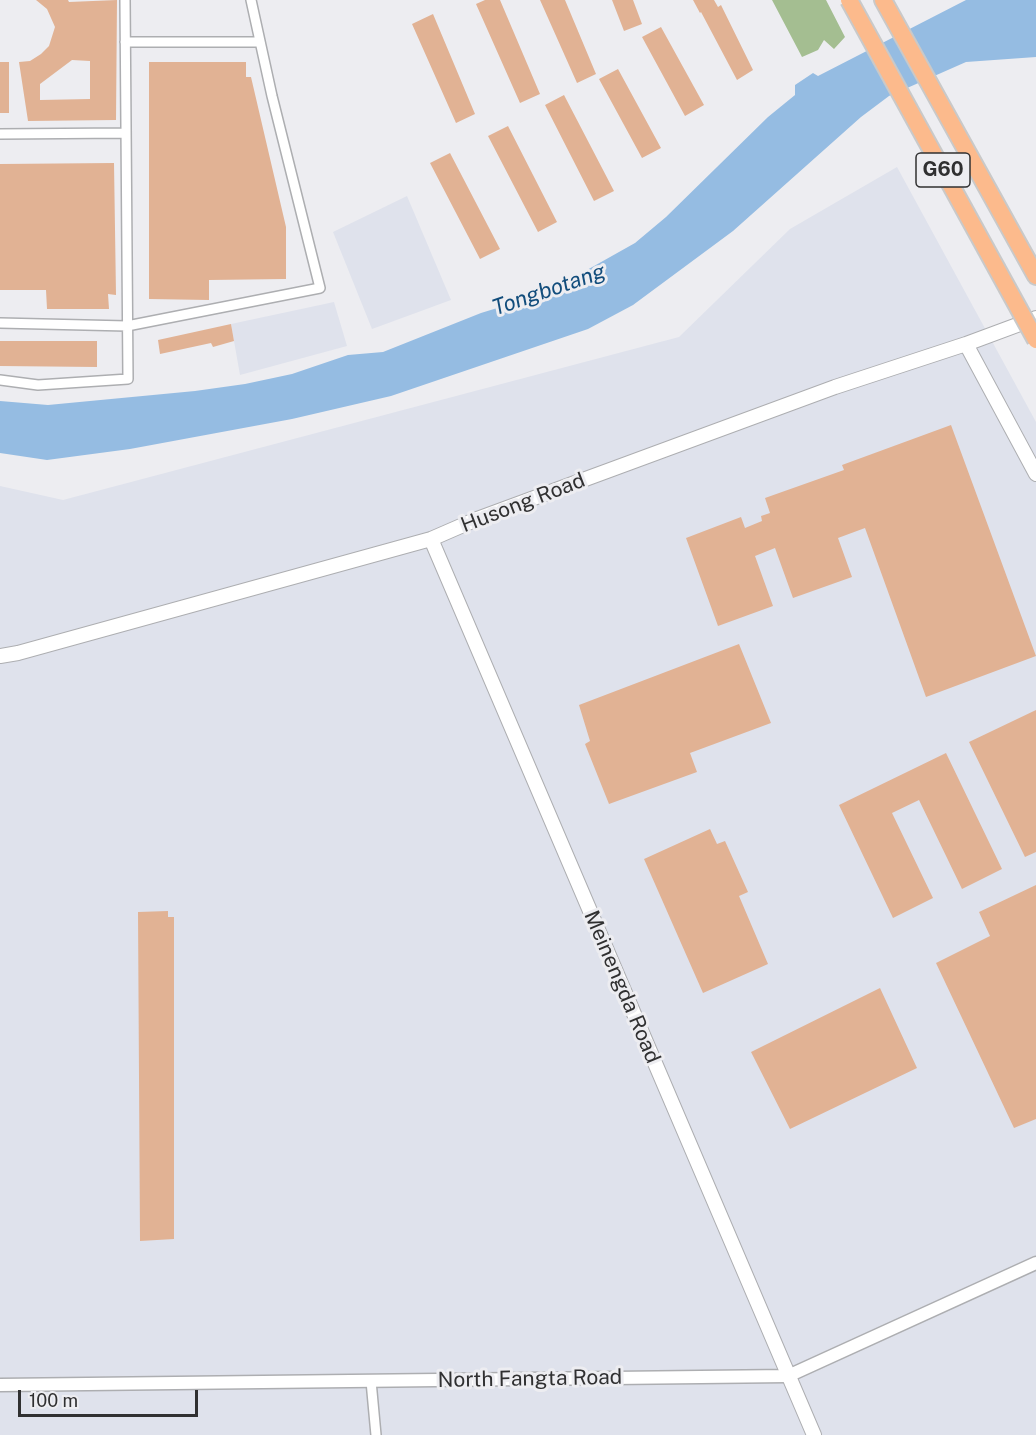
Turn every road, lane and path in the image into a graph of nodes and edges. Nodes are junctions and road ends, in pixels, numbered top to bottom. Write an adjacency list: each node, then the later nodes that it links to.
1 (125, 0): 5 (street)
2 (251, 0): 6 (street)
3 (849, 0): 13 (highway, G60, bridge)
4 (884, 0): 9 (highway, G60)
5 (125, 42): 6 (street); 7 (street)
6 (260, 42): 12 (street)
7 (126, 133): 8 (street); 12 (street)
8 (0, 134)
9 (1036, 276)
10 (1036, 318): 14 (main road, Husong Road)
11 (0, 323): 12 (street)
12 (127, 326): 15 (street)
13 (1036, 340)
14 (966, 344): 16 (main road); 17 (main road, Husong Road)
15 (0, 380)
16 (1036, 474)
17 (430, 538): 18 (main road, Husong Road); 20 (main road, Meinengda Road)
18 (0, 656)
19 (1036, 1263): 20 (street, North Fangta Road)
20 (788, 1376): 21 (street, North Fangta Road); 24 (main road, Meinengda Road)
21 (371, 1381): 22 (street, North Fangta Road); 23 (street)
22 (0, 1384)
23 (376, 1435)
24 (814, 1435)

